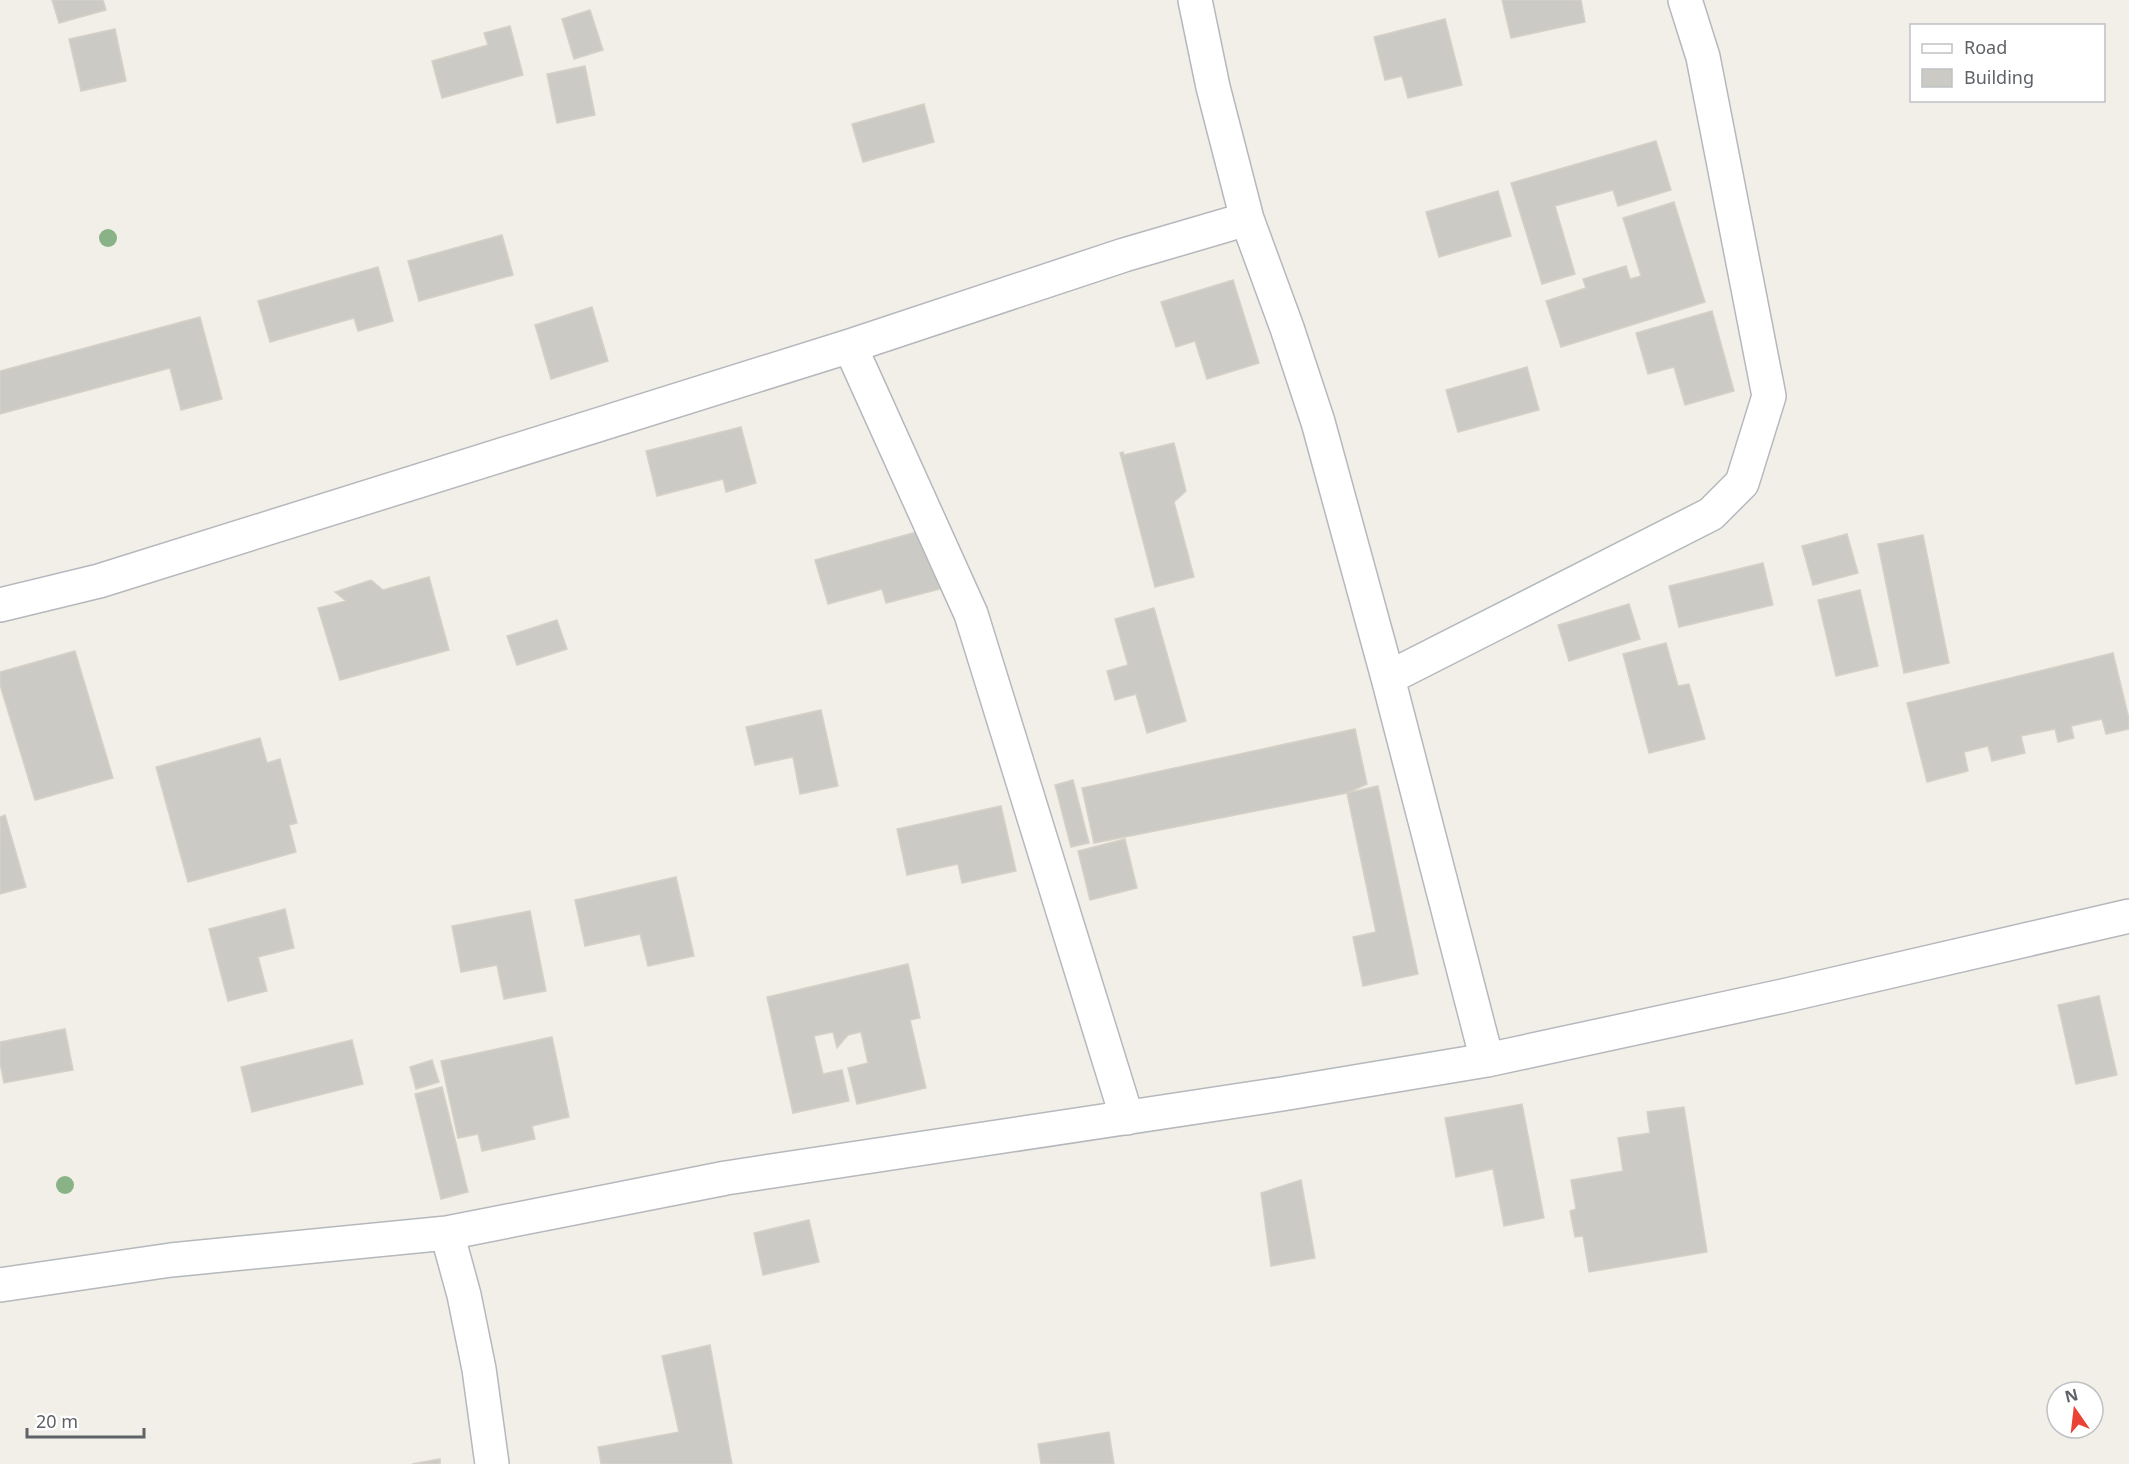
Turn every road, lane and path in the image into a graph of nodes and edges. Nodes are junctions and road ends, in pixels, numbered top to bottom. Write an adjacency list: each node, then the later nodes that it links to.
1 (1195, 0): 3 (street)
2 (1684, 0): 6 (street)
3 (1247, 219): 4 (street); 6 (street)
4 (850, 346): 5 (street); 9 (street)
5 (0, 605)
6 (1388, 678): 8 (street)
7 (2129, 916): 8 (street)
8 (1487, 1060): 9 (street)
9 (1127, 1118): 10 (street)
10 (447, 1233): 11 (street); 12 (street)
11 (0, 1285)
12 (492, 1464)

